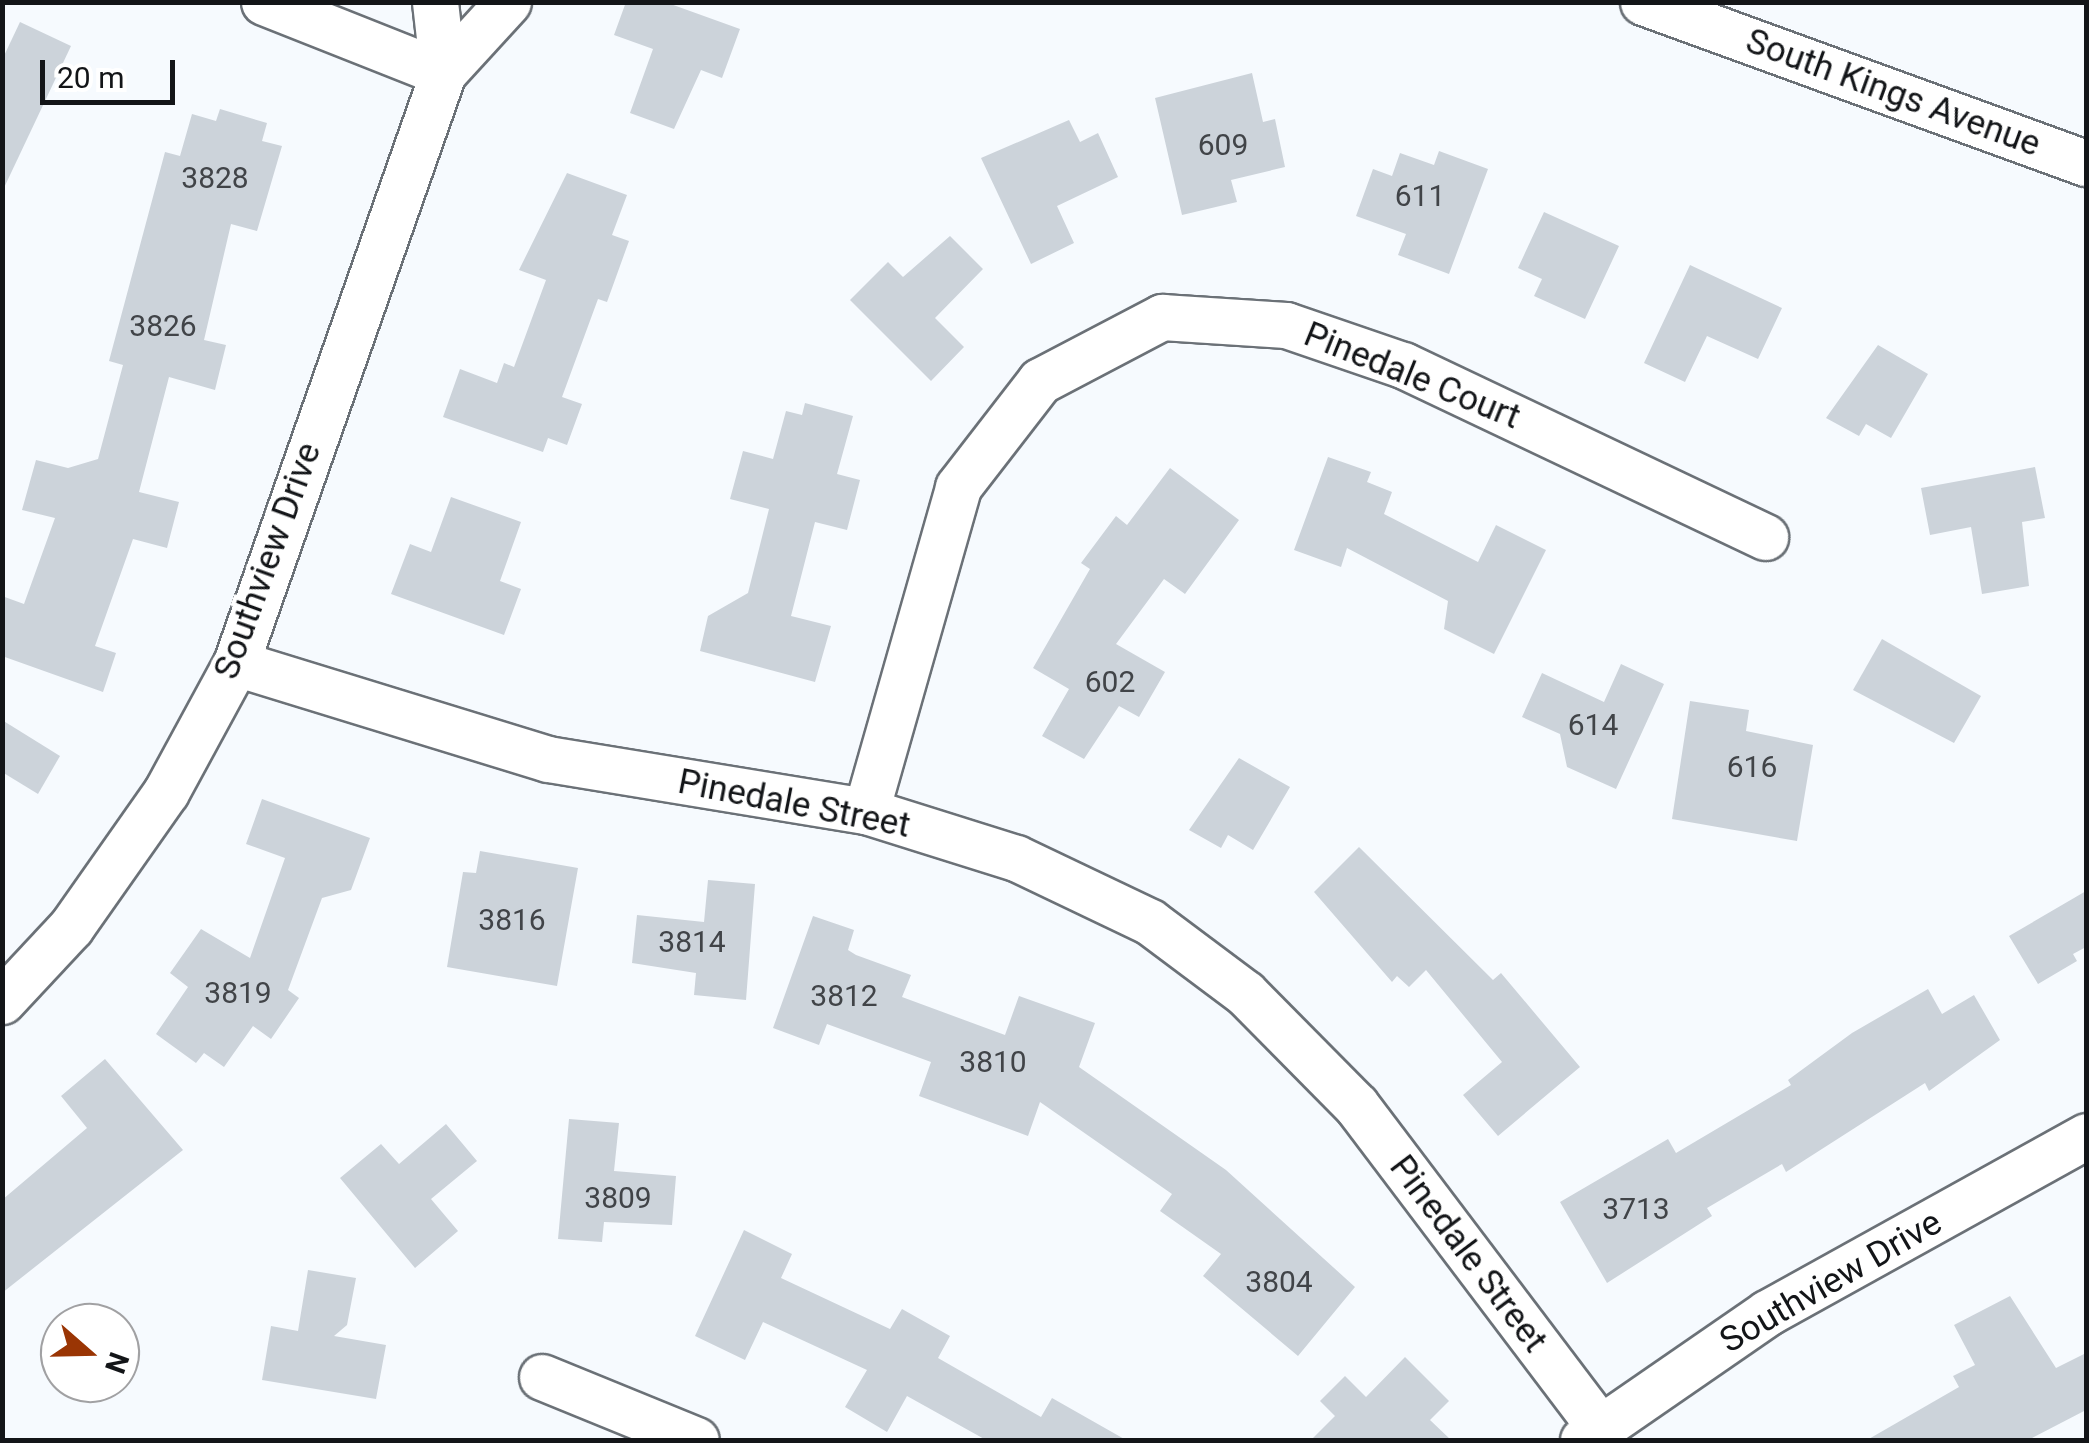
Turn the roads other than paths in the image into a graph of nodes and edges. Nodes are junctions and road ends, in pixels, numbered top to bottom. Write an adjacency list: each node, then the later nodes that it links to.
1 (264, 2): 5 (street)
2 (435, 2): 5 (street, Southview Drive)
3 (508, 2): 5 (street, Southview Drive)
4 (1643, 2): 6 (street, South Kings Avenue)
5 (443, 72): 8 (street, Southview Drive)
6 (2086, 163)
7 (1765, 537): 9 (street, Pinedale Court)
8 (236, 663): 9 (street, Pinedale Street); 10 (street, Southview Drive)
9 (866, 811): 13 (street, Pinedale Street)
10 (2, 1001)
11 (2086, 1136): 13 (street, Southview Drive)
12 (542, 1377): 14 (street)
13 (1591, 1434)
14 (696, 1440)

